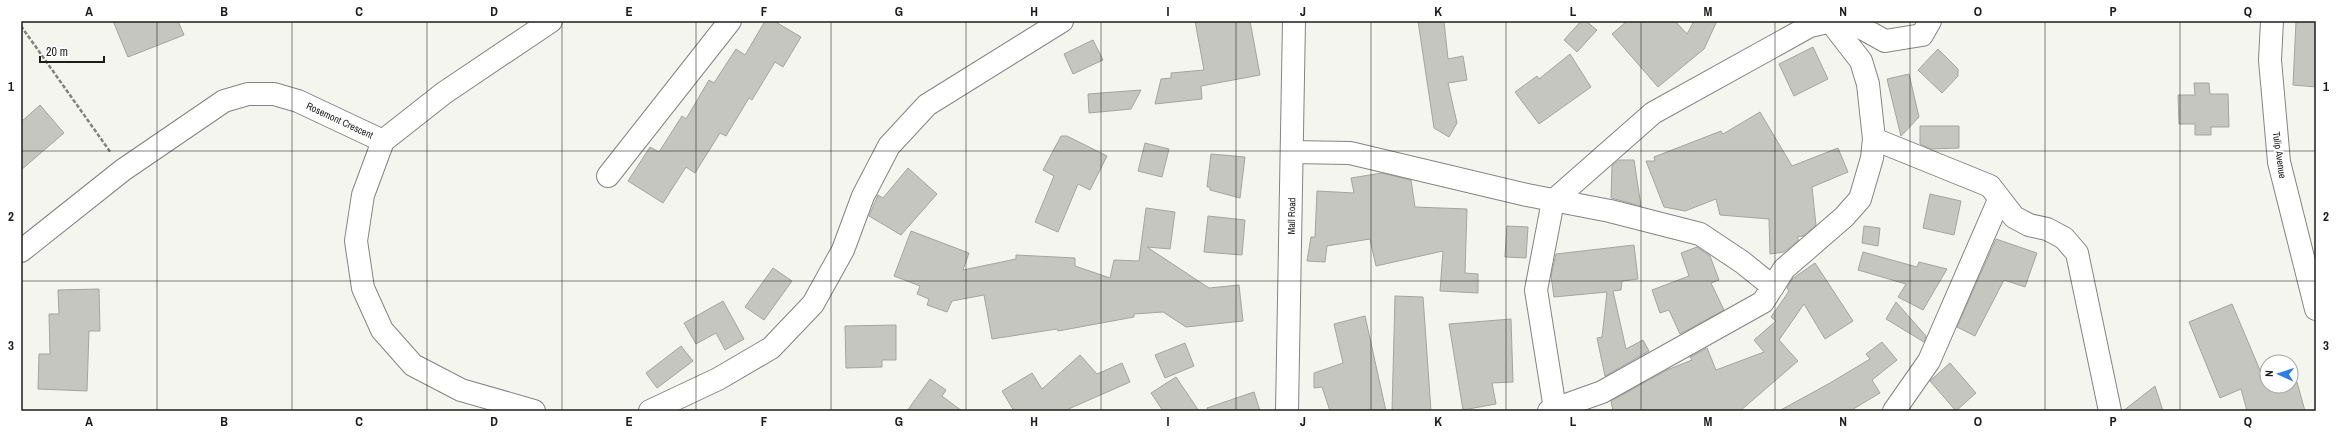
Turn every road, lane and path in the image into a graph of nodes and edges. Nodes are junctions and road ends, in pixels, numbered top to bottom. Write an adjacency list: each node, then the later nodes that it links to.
1 (551, 21): 11 (street)
2 (730, 21): 14 (street)
3 (1062, 21): 22 (street)
4 (1294, 21): 12 (street, Mall Road)
5 (1831, 21): 10 (street); 16 (street)
6 (1849, 21): 7 (street)
7 (1930, 21)
8 (2272, 21): 19 (street, Tulip Avenue)
9 (21, 26): 13 (path)
10 (1874, 139): 15 (street); 18 (street)
11 (383, 141): 13 (street, Rosemont Crescent); 21 (street, Rosemont Crescent)
12 (1292, 152): 16 (street); 23 (street, Mall Road)
13 (124, 170): 17 (street, Rosemont Crescent)
14 (608, 176)
15 (1999, 200): 24 (street); 25 (street)
16 (1553, 201): 18 (street); 20 (street)
17 (21, 251)
18 (1773, 287): 20 (street)
19 (2316, 309)
20 (1552, 410)
21 (534, 411)
22 (650, 411)
23 (1287, 411)
24 (1894, 411)
25 (2110, 411)

